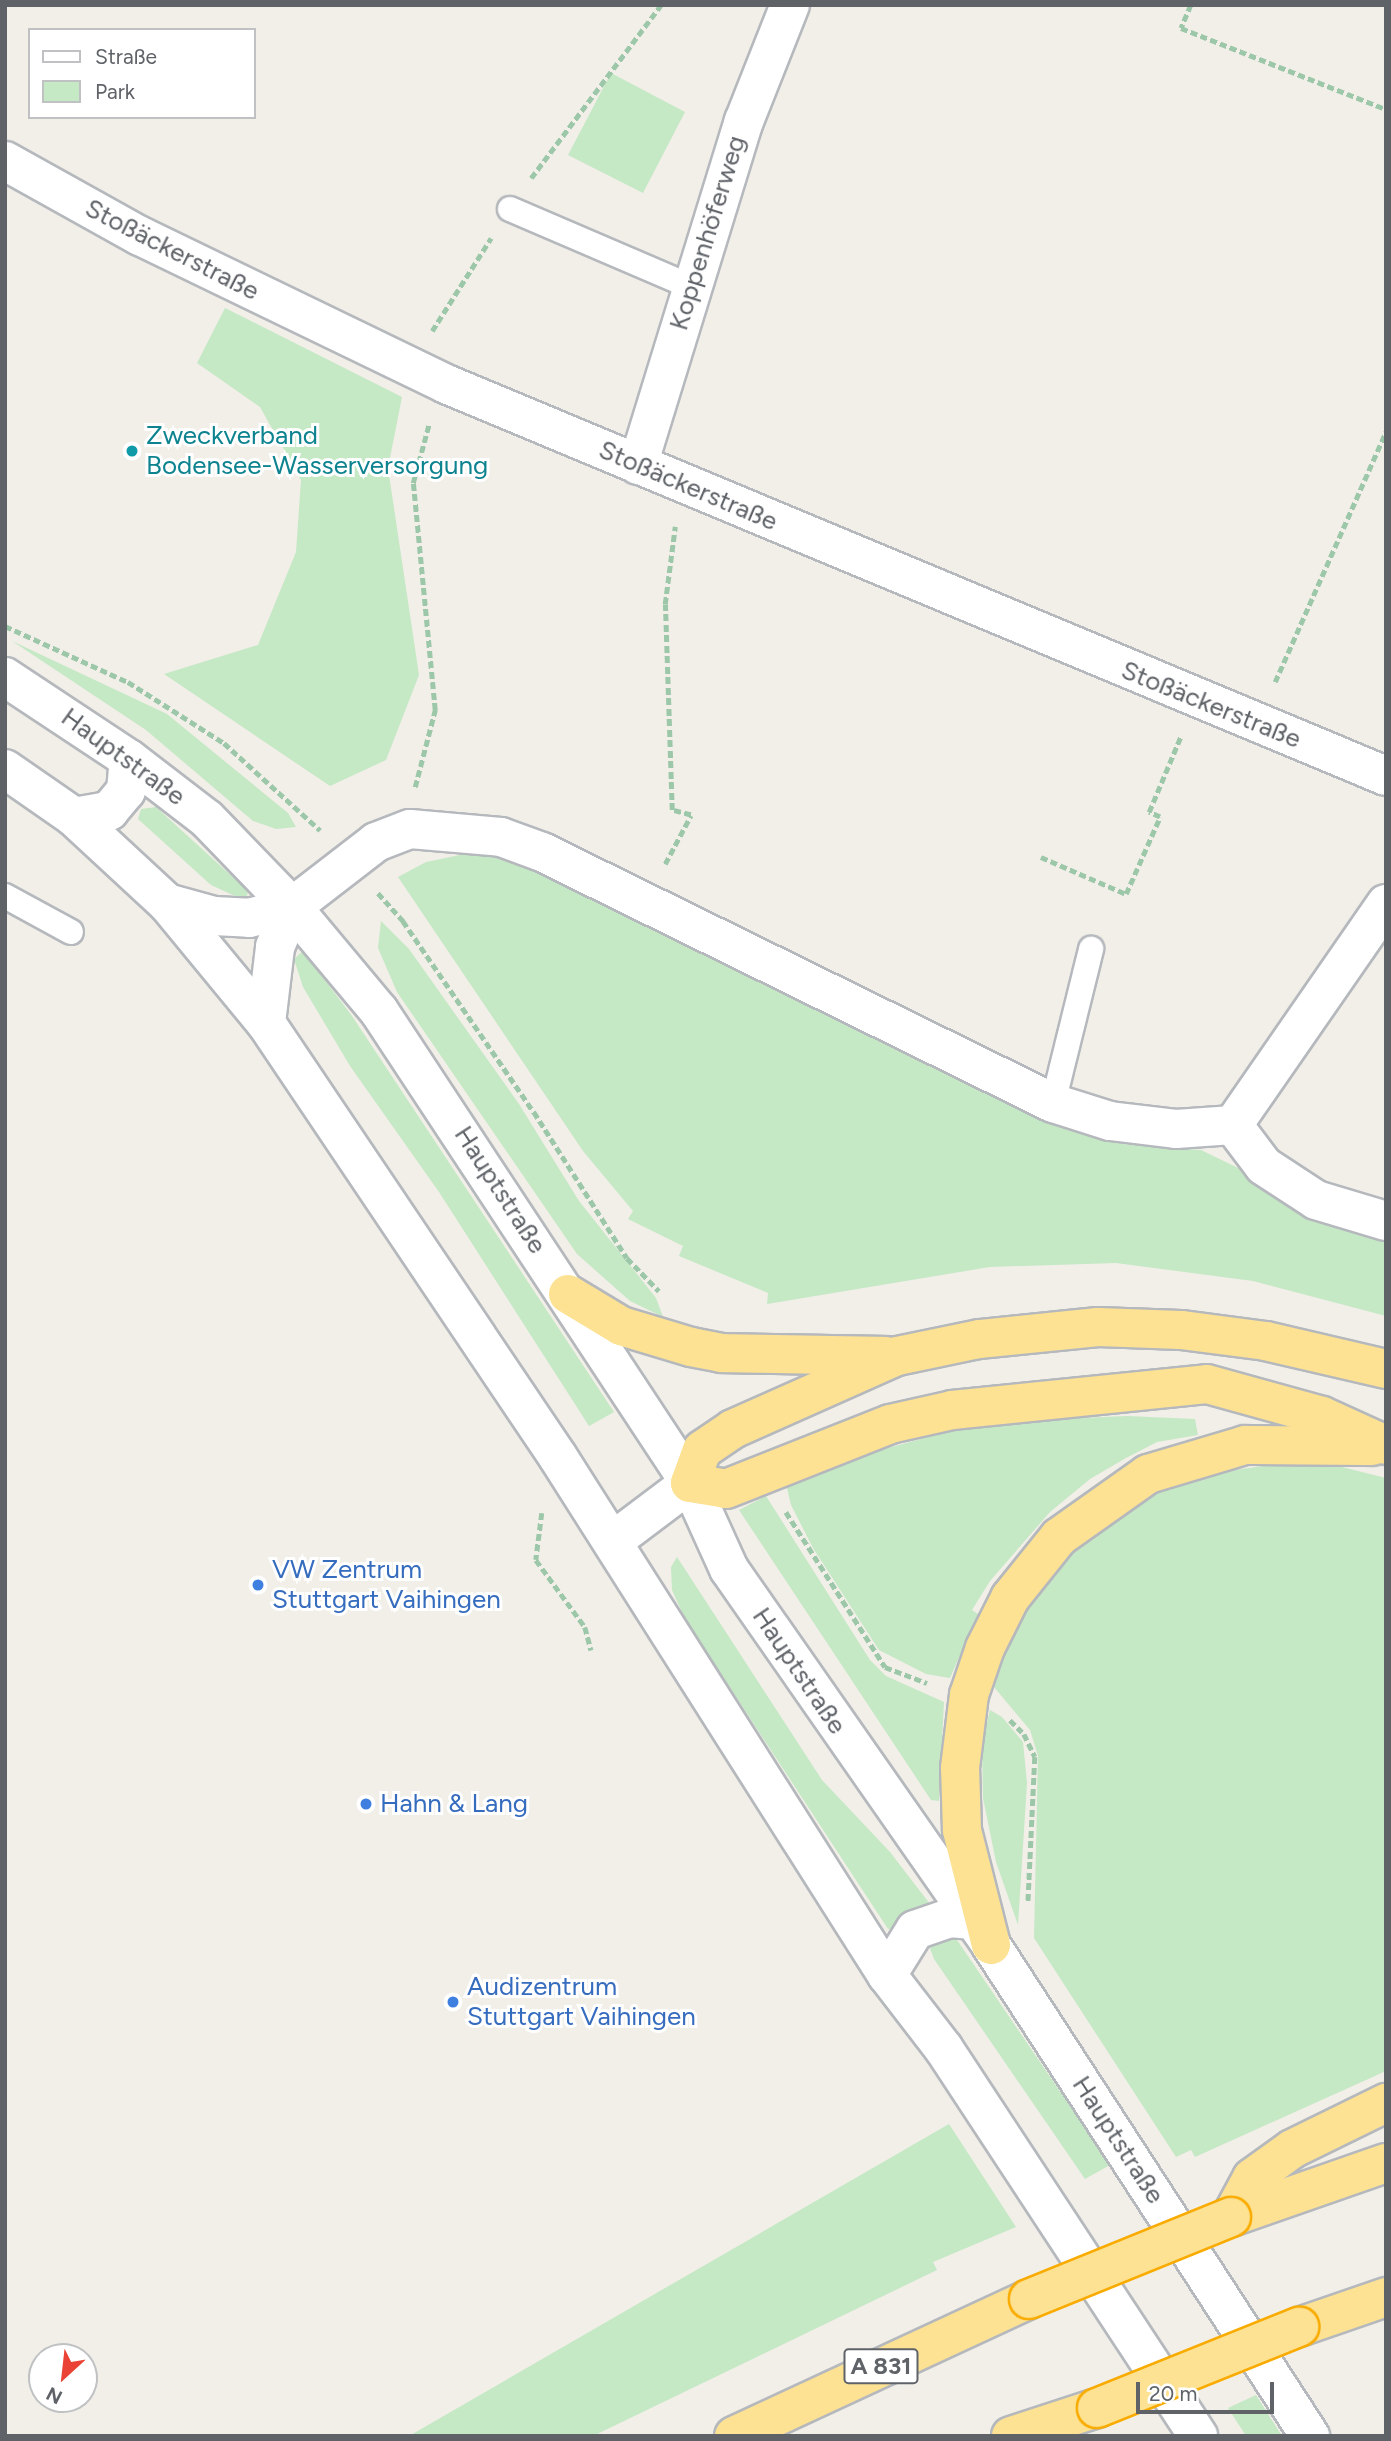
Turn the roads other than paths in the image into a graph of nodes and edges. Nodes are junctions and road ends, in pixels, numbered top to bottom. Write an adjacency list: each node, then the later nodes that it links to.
1 (790, 5): 4 (main road, Koppenhöferweg)
2 (5, 161): 5 (main road, Stoßäckerstraße)
3 (510, 209): 4 (lane)
4 (690, 286): 5 (main road, Koppenhöferweg)
5 (638, 465): 9 (main road, Stoßäckerstraße)
6 (5, 677): 7 (main road, Hauptstraße)
7 (129, 759): 10 (main road); 14 (main road, Hauptstraße)
8 (5, 769): 10 (main road)
9 (1386, 776)
10 (74, 817): 12 (main road)
11 (5, 896): 15 (lane)
12 (167, 902): 14 (main road); 17 (main road)
13 (1386, 904): 19 (main road)
14 (292, 906): 17 (main road); 18 (main road); 21 (main road, Hauptstraße)
15 (71, 932)
16 (1091, 948): 18 (lane)
17 (265, 1023): 26 (main road)
18 (1053, 1102): 19 (main road)
19 (1234, 1125): 20 (main road)
20 (1386, 1221)
21 (568, 1294): 22 (highway); 25 (main road, Hauptstraße)
22 (897, 1356): 23 (highway); 25 (highway)
23 (1386, 1369)
24 (1386, 1445): 25 (highway); 27 (highway)
25 (690, 1483): 26 (main road); 27 (main road, Hauptstraße)
26 (613, 1541): 28 (main road)
27 (983, 1932): 28 (main road); 38 (main road, Hauptstraße)
28 (887, 1975): 37 (main road)
29 (1386, 2103): 31 (highway)
30 (1386, 2163): 31 (highway, A 831)
31 (1231, 2217): 34 (highway, A 831, bridge)
32 (1386, 2297): 33 (highway, bridge)
33 (1097, 2408): 35 (highway); 36 (highway)
34 (734, 2436)
35 (1011, 2436)
36 (1052, 2436)
37 (1198, 2436)
38 (1310, 2436)

